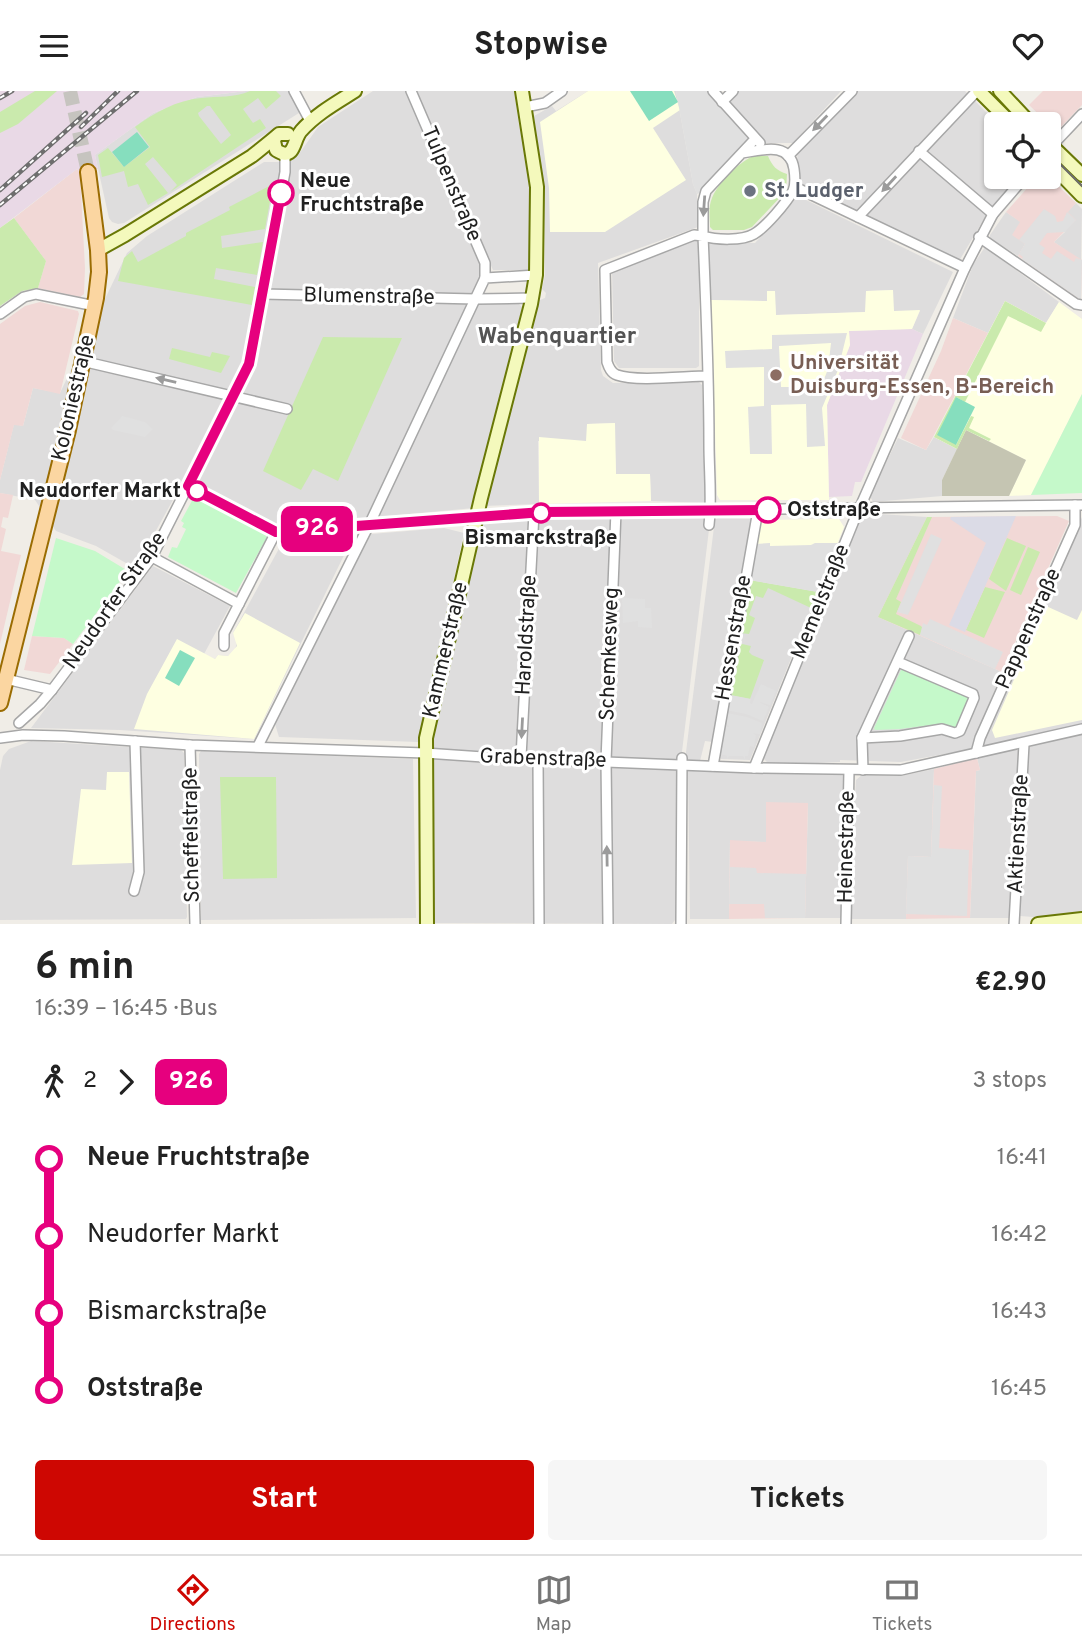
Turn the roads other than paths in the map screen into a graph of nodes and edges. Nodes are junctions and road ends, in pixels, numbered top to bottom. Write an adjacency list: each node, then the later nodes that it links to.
1 (294, 91): 16 (street)
2 (355, 91): 16 (street)
3 (411, 91): 39 (street, Tulpenstraße)
4 (522, 91): 12 (street, Kammerstraße)
5 (562, 91): 12 (street)
6 (713, 91): 11 (street)
7 (733, 91): 11 (street)
8 (852, 91): 24 (street, one-way to 24)
9 (978, 91): 13 (street); 22 (street)
10 (1000, 91): 14 (street)
11 (722, 102): 19 (street)
12 (525, 107): 38 (street, Kammerstraße)
13 (1000, 112)
14 (1020, 112)
15 (1082, 114): 17 (street)
16 (309, 119): 18 (street)
17 (1061, 134)
18 (291, 138): 20 (street); 20 (street)
19 (755, 139): 21 (street); 23 (street)
20 (278, 147): 36 (street); 40 (street, Neudorfer Straße)
21 (766, 148): 23 (street); 24 (street)
22 (919, 151): 32 (street); 33 (street, one-way to 33)
23 (743, 153): 34 (street, one-way to 34)
24 (788, 156): 29 (street)
25 (1061, 157): 28 (street)
26 (88, 172): 36 (main road, Koloniestraße)
27 (1061, 174): 31 (street)
28 (1082, 175)
29 (795, 187): 33 (street); 34 (street)
30 (1015, 189): 32 (street, Memelstraße)
31 (1082, 196)
32 (993, 214): 35 (street, Memelstraße)
33 (858, 217): 37 (street)
34 (703, 236): 47 (street); 47 (street)
35 (979, 237): 37 (street, Memelstraße); 44 (street)
36 (98, 250): 43 (main road, Koloniestraße)
37 (965, 268): 52 (street, Memelstraße)
38 (536, 275): 39 (street); 41 (street, Kammerstraße)
39 (485, 278): 42 (street)
40 (263, 294): 42 (street, Blumenstraße); 48 (street, Neudorfer Straße)
41 (532, 298): 42 (street, Blumenstraße); 57 (street, Kammerstraße)
42 (475, 299): 58 (street)
43 (95, 306): 45 (street); 46 (main road, Koloniestraße)
44 (1082, 306)
45 (0, 314)
46 (82, 361): 48 (street, one-way to 46); 66 (main road, Koloniestraße)
47 (708, 376): 53 (street)
48 (233, 396): 49 (street); 50 (street, Neudorfer Straße)
49 (287, 409)
50 (188, 486): 60 (street); 61 (street, Neudorfer Straße)
51 (1079, 505): 52 (street); 78 (street, Pappenstraße)
52 (860, 509): 54 (street); 84 (street, Memelstraße)
53 (711, 510): 54 (street); 55 (street); 59 (street)
54 (758, 510): 83 (street, Hessenstraße)
55 (616, 511): 56 (street); 81 (street, Schemkesweg)
56 (534, 513): 57 (street); 79 (street, Haroldstraße, one-way to 79)
57 (476, 517): 58 (street); 77 (street, Kammerstraße)
58 (369, 525): 60 (street); 76 (street)
59 (709, 525)
60 (276, 532): 62 (street)
61 (152, 557): 62 (street); 67 (street, Neudorfer Straße)
62 (239, 604): 64 (street)
63 (909, 636): 65 (street)
64 (224, 646)
65 (898, 662): 72 (street); 72 (street)
66 (6, 679): 67 (street, Neudorfer Straße); 68 (main road, Koloniestraße)
67 (52, 690): 69 (street, Neudorfer Straße)
68 (0, 703)
69 (19, 723)
70 (1082, 729): 74 (street, Grabenstraße)
71 (0, 738): 73 (street, Grabenstraße)
72 (862, 738): 86 (street)
73 (135, 740): 75 (street, Grabenstraße); 87 (street)
74 (1024, 744): 78 (street, Grabenstraße); 95 (street, Aktienstraße)
75 (190, 745): 76 (street, Grabenstraße); 89 (street, Scheffelstraße)
76 (258, 746): 77 (street, Grabenstraße)
77 (425, 753): 79 (street, Grabenstraße); 90 (street, Kammerstraße)
78 (976, 753): 86 (street, Grabenstraße)
79 (520, 757): 80 (street, Grabenstraße)
80 (538, 759): 81 (street, Grabenstraße); 91 (street)
81 (606, 761): 82 (street, Grabenstraße); 92 (street, Schemkesweg, one-way to 81)
82 (682, 761): 83 (street, Grabenstraße); 93 (street)
83 (713, 766): 84 (street, Grabenstraße)
84 (754, 768): 85 (street, Grabenstraße)
85 (849, 770): 86 (street, Grabenstraße); 94 (street, Heinestraße)
86 (863, 770)
87 (134, 891)
88 (1082, 919): 96 (street)
89 (195, 924)
90 (427, 924)
91 (539, 924)
92 (608, 924)
93 (681, 924)
94 (846, 924)
95 (1014, 924)
96 (1038, 924)

